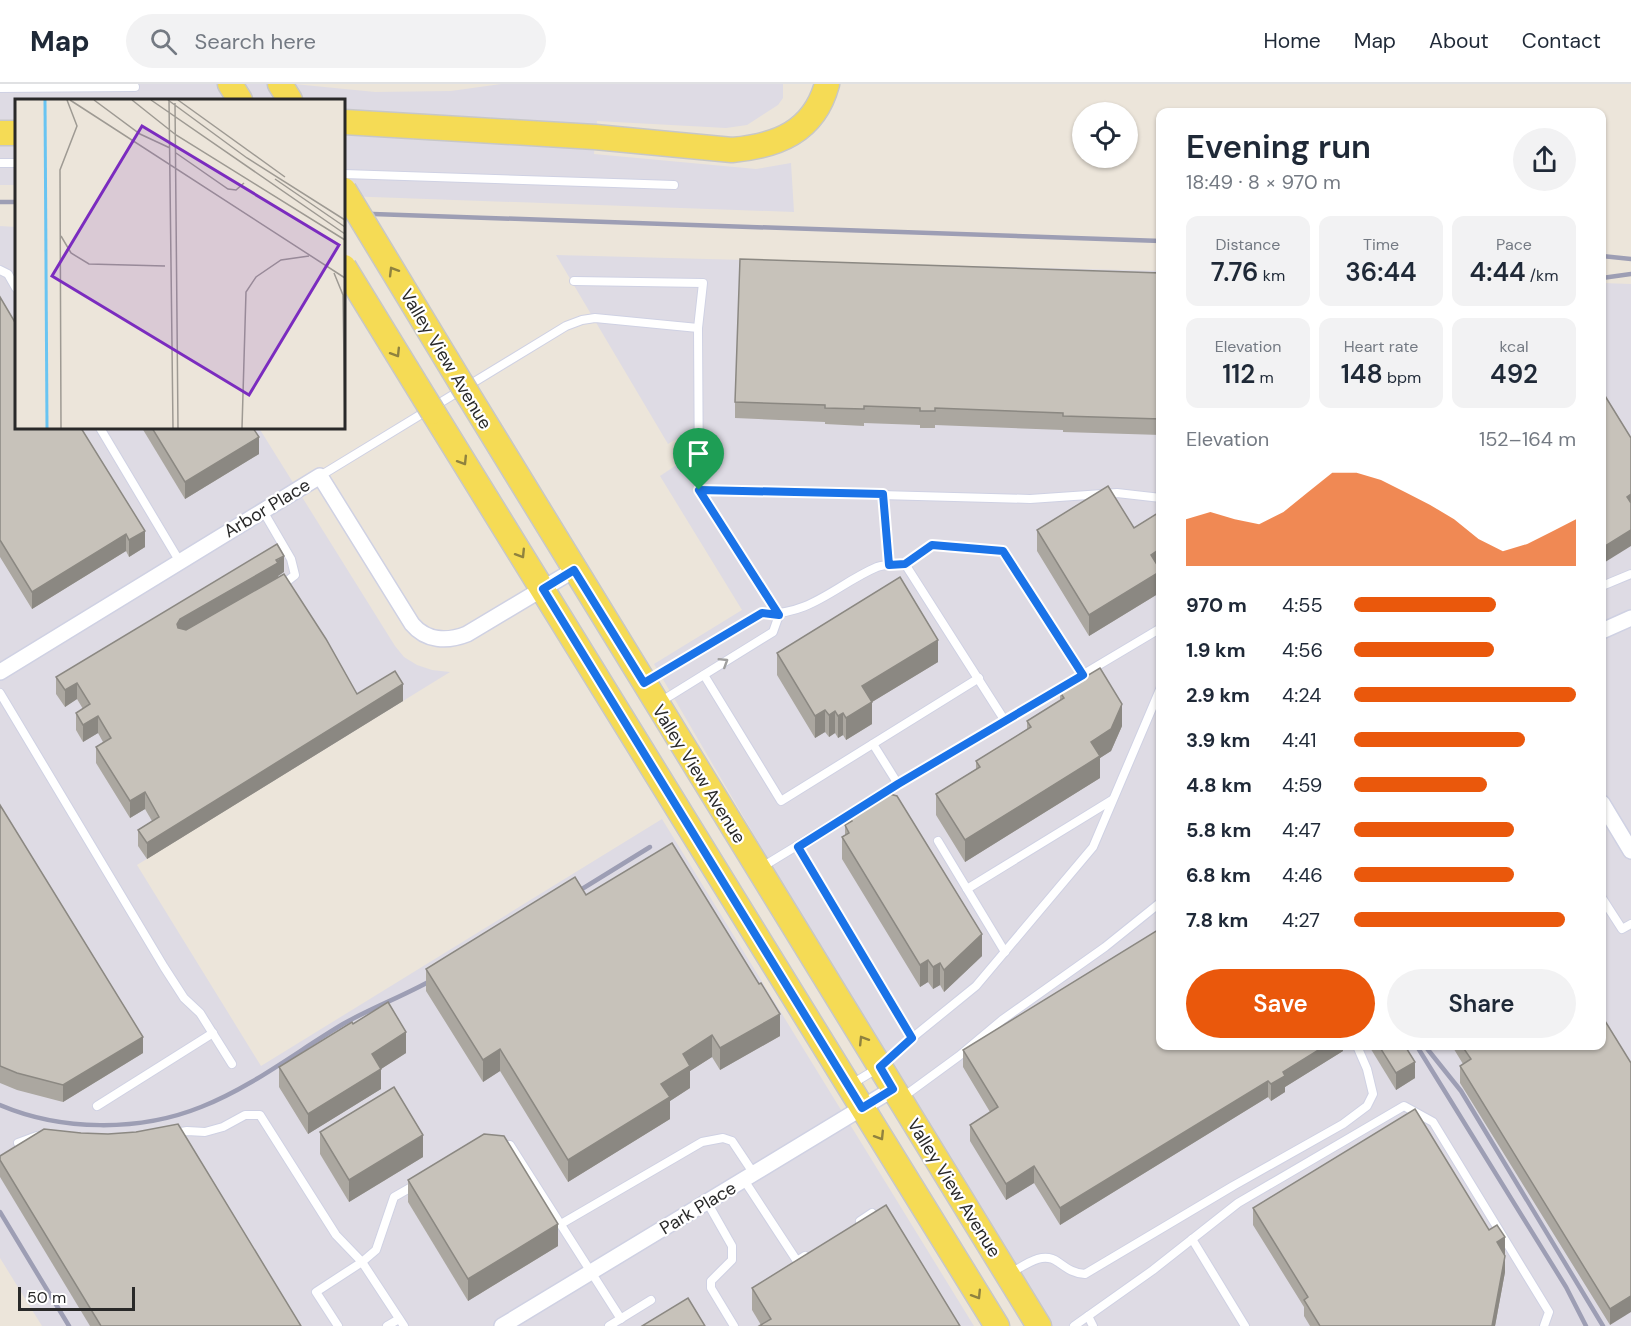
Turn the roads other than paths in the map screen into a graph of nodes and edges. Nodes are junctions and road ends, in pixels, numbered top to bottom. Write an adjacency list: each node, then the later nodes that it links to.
1 (230, 84): 6 (main road)
2 (280, 84): 7 (main road)
3 (827, 84): 8 (main road)
4 (135, 87): 5 (lane)
5 (0, 88)
6 (239, 99)
7 (289, 99)
8 (345, 122)
9 (0, 133): 10 (main road)
10 (15, 134)
11 (0, 163): 12 (lane)
12 (15, 164)
13 (345, 174): 14 (lane)
14 (674, 185)
15 (345, 192): 30 (main road, Valley View Avenue, one-way to 15, bridge)
16 (345, 269): 33 (main road, Valley View Avenue, one-way to 33, bridge)
17 (0, 270): 19 (lane)
18 (574, 281): 20 (lane)
19 (15, 286)
20 (698, 328): 22 (lane); 23 (lane)
21 (101, 429): 27 (lane)
22 (320, 476): 26 (street, Arbor Place); 33 (street, Arbor Place)
23 (699, 490): 24 (lane); 35 (lane)
24 (883, 494): 25 (lane); 29 (lane)
25 (1156, 497)
26 (263, 511): 27 (street, Arbor Place); 34 (lane)
27 (180, 562): 39 (street, Arbor Place)
28 (905, 564): 29 (lane); 41 (lane); 42 (lane)
29 (889, 565): 35 (lane)
30 (574, 570): 33 (street, Arbor Place); 43 (main road, Valley View Avenue)
31 (1631, 574): 32 (lane)
32 (1606, 584)
33 (543, 589): 68 (main road, Valley View Avenue)
34 (271, 591)
35 (779, 615): 40 (lane, one-way to 35); 43 (lane)
36 (1631, 618): 37 (street)
37 (1606, 629)
38 (1156, 631): 41 (lane)
39 (0, 672)
40 (704, 675): 46 (lane); 48 (lane)
41 (1083, 675): 47 (lane)
42 (979, 678): 47 (lane); 48 (lane)
43 (644, 683): 46 (main road, Valley View Avenue)
44 (0, 693): 63 (lane)
45 (1156, 699): 50 (lane)
46 (656, 704): 57 (main road, Valley View Avenue)
47 (1005, 721): 49 (lane)
48 (873, 744): 49 (lane)
49 (898, 784): 51 (lane)
50 (1113, 800): 58 (lane); 62 (lane)
51 (868, 802)
52 (858, 809): 55 (lane)
53 (1606, 816): 56 (street)
54 (938, 841): 58 (lane)
55 (798, 847): 57 (lane); 64 (lane)
56 (1631, 851)
57 (758, 870): 67 (main road, Valley View Avenue, one-way to 57)
58 (967, 889): 62 (lane)
59 (1606, 904): 61 (lane)
60 (1156, 906): 69 (lane)
61 (1631, 924)
62 (1005, 952): 64 (lane)
63 (213, 1033): 66 (lane); 70 (lane)
64 (912, 1038): 67 (lane)
65 (1359, 1050): 86 (lane)
66 (232, 1064)
67 (880, 1067): 68 (lane); 69 (main road, Valley View Avenue)
68 (849, 1086): 71 (main road, Valley View Avenue)
69 (897, 1095): 71 (street, Park Place); 86 (main road, Valley View Avenue)
70 (98, 1106)
71 (862, 1108): 76 (street, Park Place); 96 (main road, Valley View Avenue, one-way to 96)
72 (164, 1135): 84 (lane)
73 (45, 1137): 74 (lane)
74 (18, 1143)
75 (491, 1147): 80 (lane)
76 (749, 1177): 78 (street, Park Place); 80 (lane); 83 (lane)
77 (424, 1179): 84 (lane)
78 (707, 1202): 85 (street, Park Place); 95 (lane)
79 (872, 1214): 81 (lane)
80 (561, 1224): 85 (lane)
81 (854, 1226)
82 (1192, 1239): 88 (lane); 100 (lane); 101 (lane)
83 (816, 1249)
84 (362, 1262): 90 (lane); 91 (lane)
85 (592, 1272): 89 (lane); 93 (street, Park Place)
86 (1008, 1275): 97 (main road, Valley View Avenue)
87 (651, 1300): 89 (lane)
88 (1088, 1317): 98 (lane); 99 (lane)
89 (621, 1319): 94 (lane)
90 (402, 1323): 92 (lane)
91 (338, 1326)
92 (387, 1326)
93 (502, 1326)
94 (609, 1326)
95 (734, 1326)
96 (997, 1326)
97 (1039, 1326)
98 (1074, 1326)
99 (1093, 1326)
100 (1245, 1326)
101 (1544, 1326)

